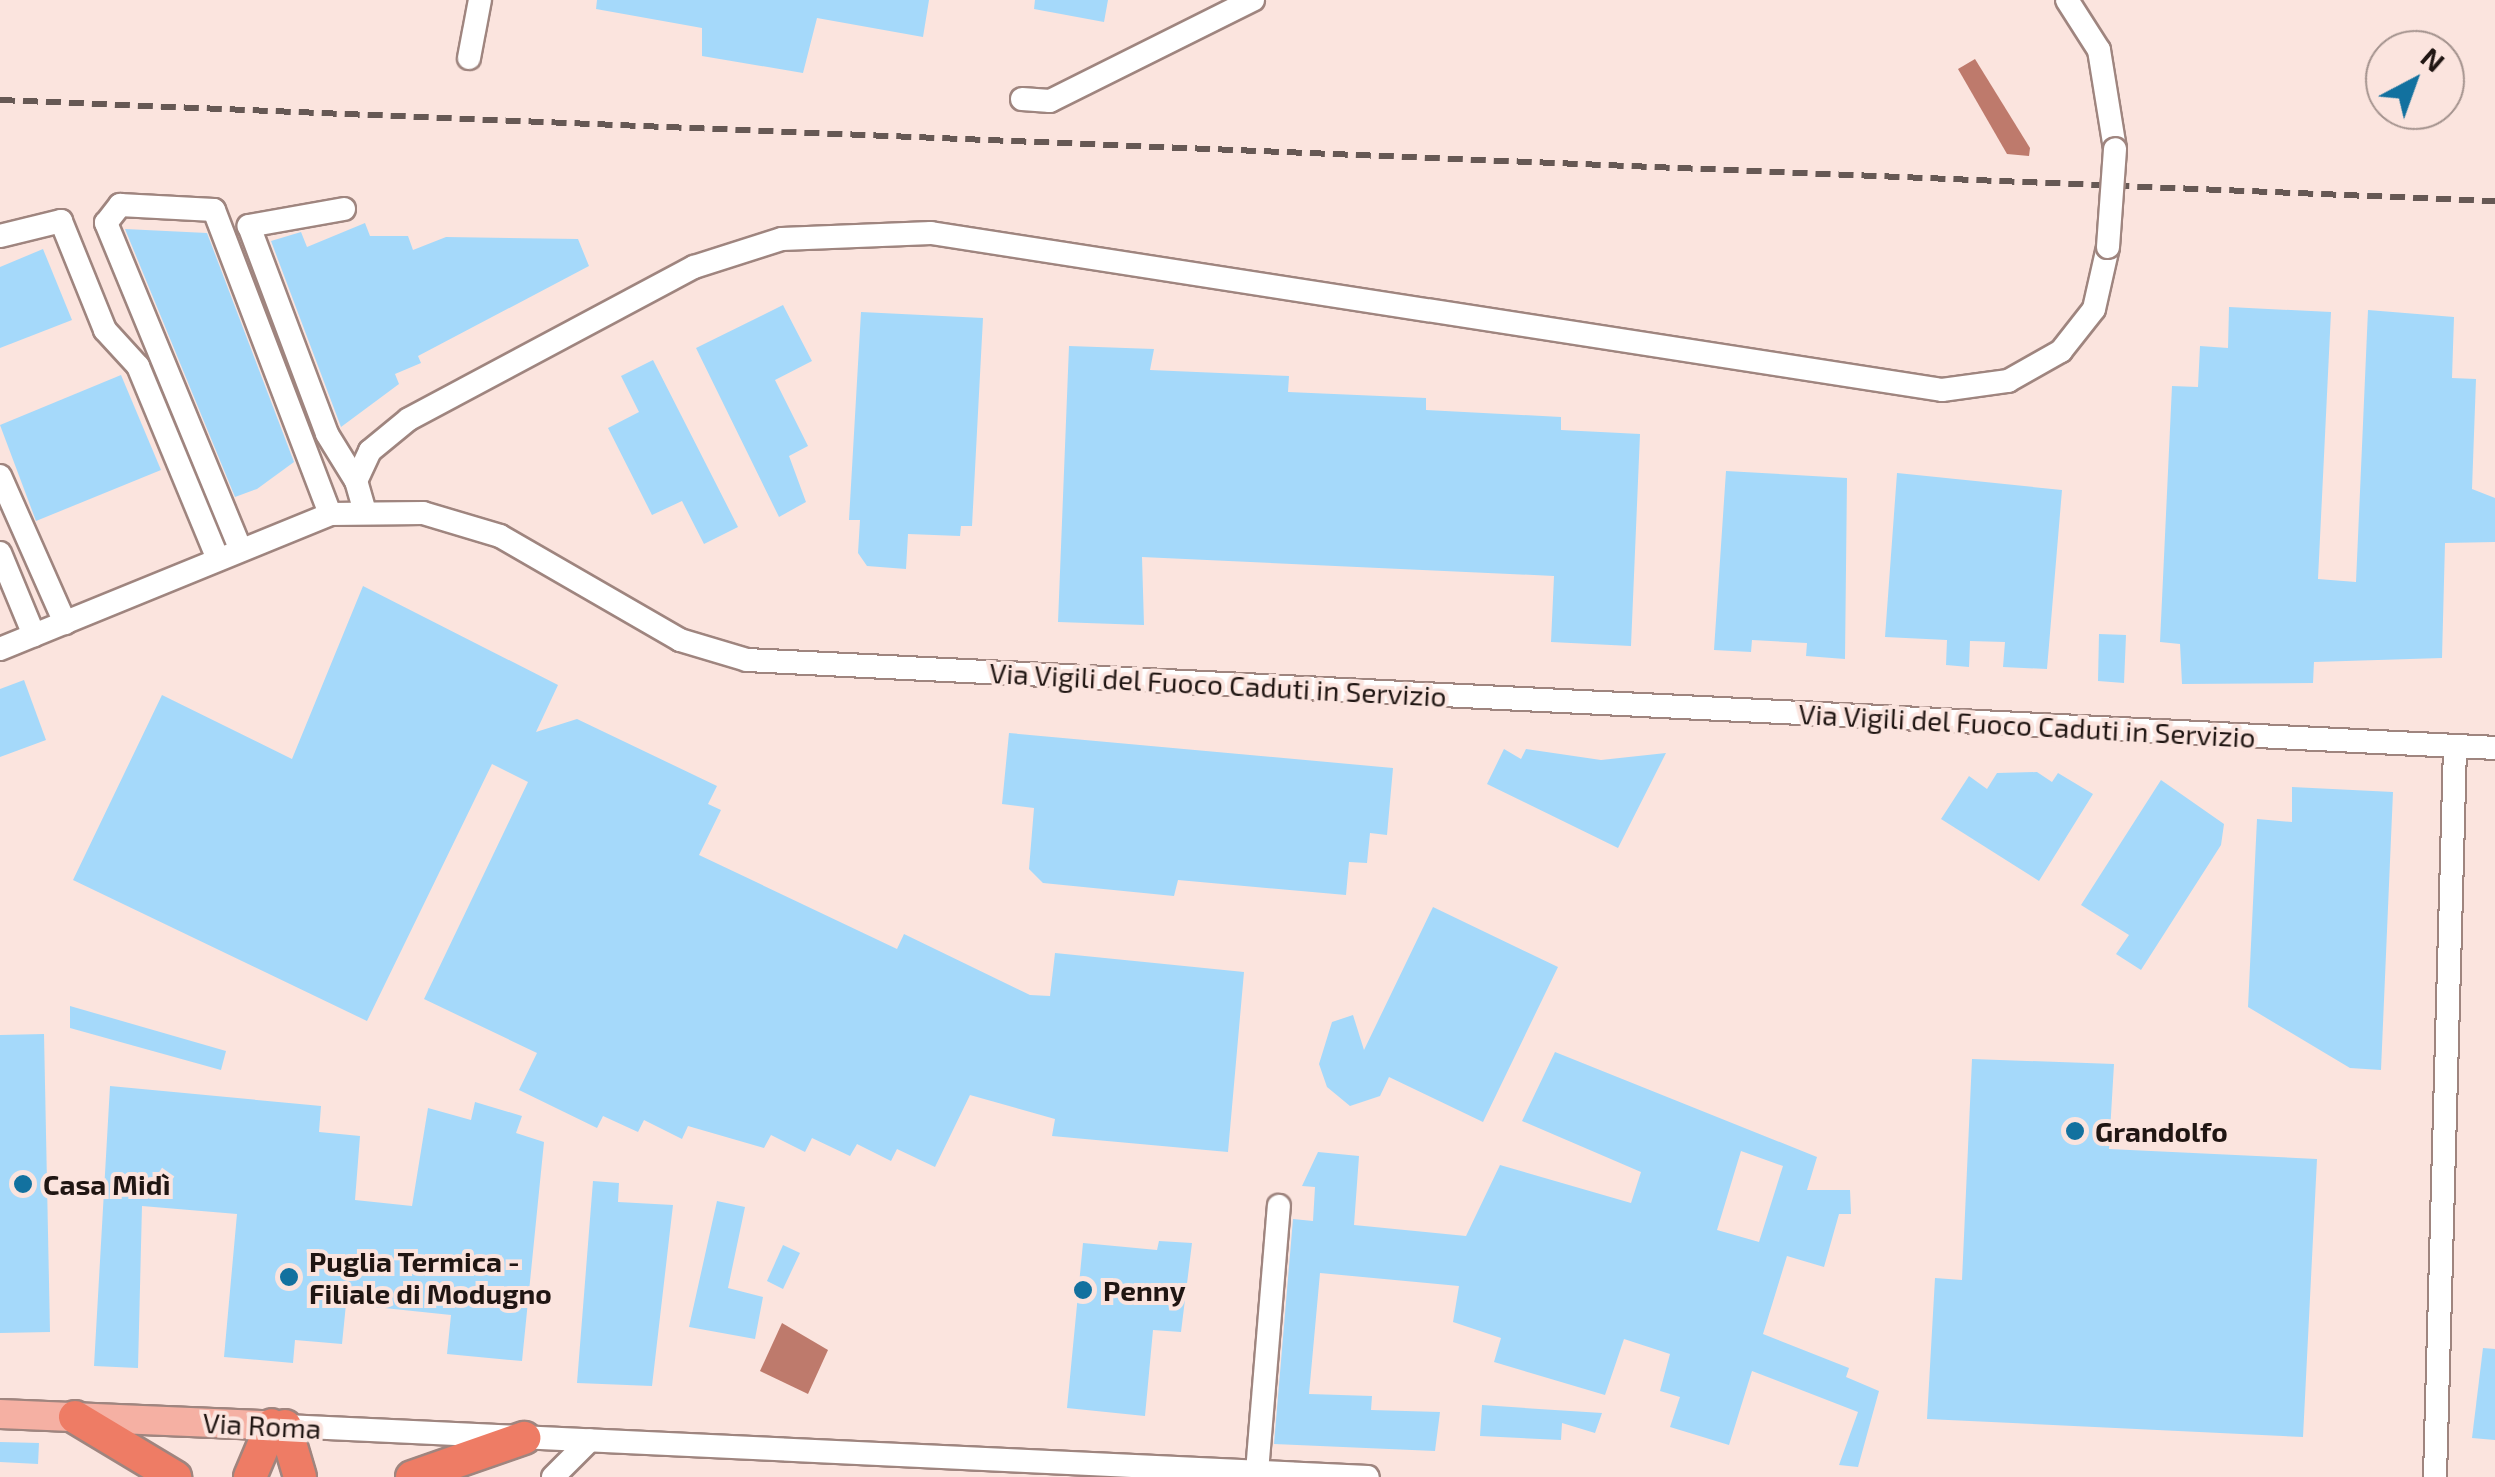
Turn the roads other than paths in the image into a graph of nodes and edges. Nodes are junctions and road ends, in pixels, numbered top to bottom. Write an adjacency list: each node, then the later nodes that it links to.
1 (480, 0): 4 (street)
2 (1253, 0): 5 (street)
3 (2067, 0): 9 (street, bridge)
4 (469, 58)
5 (1022, 99)
6 (344, 209): 9 (street)
7 (0, 236): 14 (street)
8 (0, 476): 15 (street)
9 (356, 481): 10 (street)
10 (365, 512): 11 (street, Via Vigili del Fuoco Caduti in Servizio); 18 (street, Via Vigili del Fuoco Caduti in Servizio)
11 (330, 514): 12 (street, Via Vigili del Fuoco Caduti in Servizio); 12 (street)
12 (240, 548): 14 (street, Via Vigili del Fuoco Caduti in Servizio)
13 (0, 554): 16 (street)
14 (217, 557): 15 (street, Via Vigili del Fuoco Caduti in Servizio)
15 (65, 623): 16 (street, Via Vigili del Fuoco Caduti in Servizio)
16 (34, 635): 17 (street, Via Vigili del Fuoco Caduti in Servizio)
17 (0, 648)
18 (2455, 747): 19 (street, Via Vigili del Fuoco Caduti in Servizio); 33 (street)
19 (2495, 748)
20 (1279, 1206): 26 (street)
21 (0, 1414): 22 (main road, Via Roma)
22 (76, 1417): 23 (main road, Via Roma); 27 (highway)
23 (279, 1426): 24 (street, Via Roma); 28 (highway); 29 (highway)
24 (524, 1438): 25 (street, Via Roma); 30 (highway)
25 (590, 1440): 26 (street, Via Roma); 31 (street)
26 (1256, 1472): 32 (street, Via Roma)
27 (175, 1477)
28 (250, 1477)
29 (300, 1477)
30 (412, 1477)
31 (553, 1477)
32 (1368, 1477)
33 (2435, 1477)

